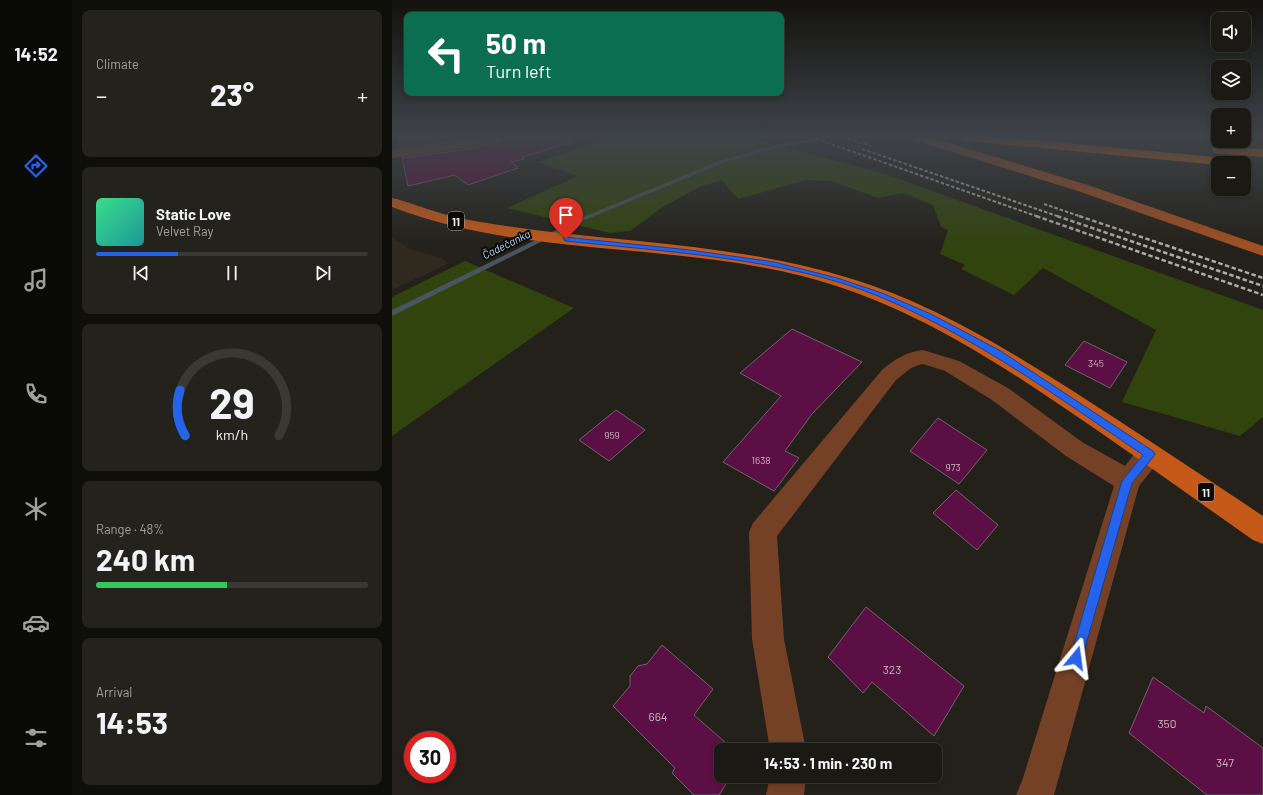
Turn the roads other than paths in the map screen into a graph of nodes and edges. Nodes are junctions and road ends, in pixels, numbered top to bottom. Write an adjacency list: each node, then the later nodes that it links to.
1 (1038, 174): 3 (street)
2 (392, 202): 4 (main road, 11)
3 (1263, 251)
4 (1150, 454): 5 (street); 6 (main road, 11)
5 (1128, 481): 7 (street); 10 (street)
6 (1263, 531)
7 (787, 743)
8 (787, 783): 9 (street)
9 (785, 795)
10 (1035, 795)

